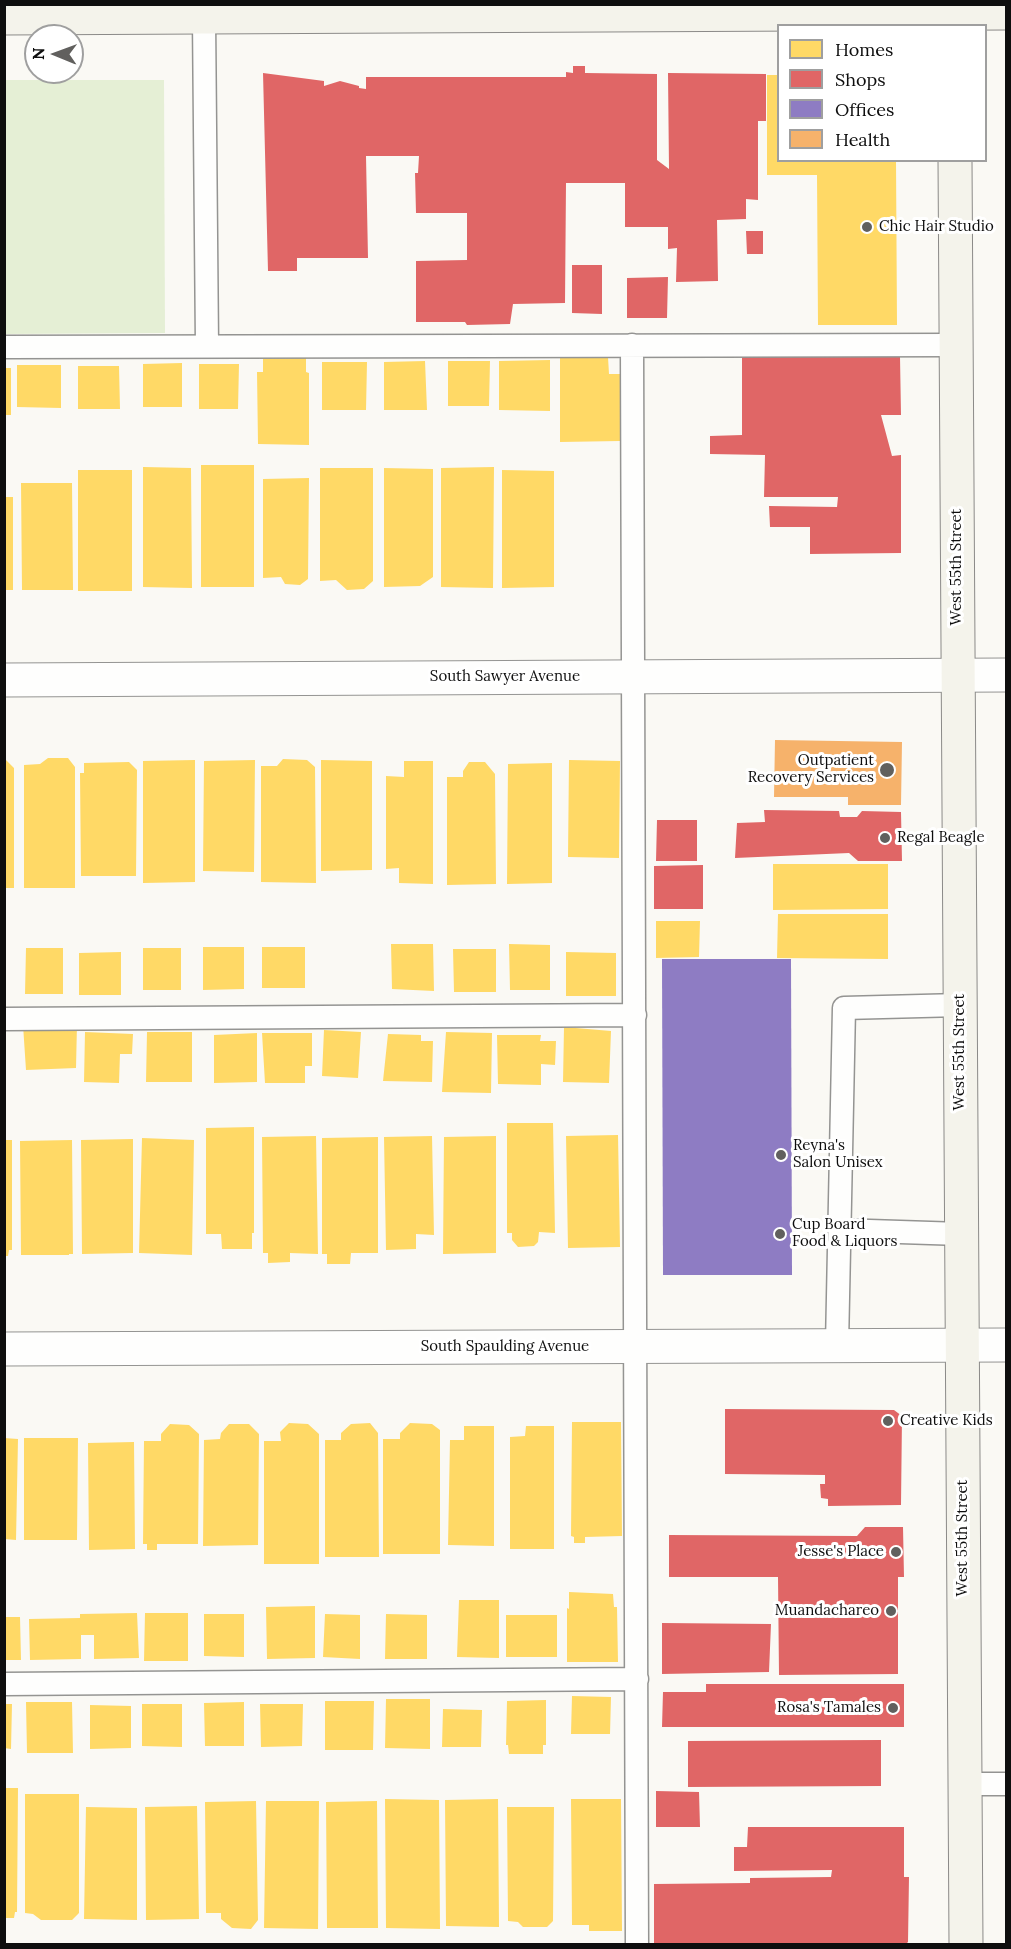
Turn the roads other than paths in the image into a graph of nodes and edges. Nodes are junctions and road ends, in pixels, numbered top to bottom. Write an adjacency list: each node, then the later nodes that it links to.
1 (676, 9): 2 (main road); 4 (main road)
2 (296, 10): 6 (main road)
3 (1006, 13): 4 (main road)
4 (954, 14)
5 (4, 18): 6 (main road)
6 (204, 18): 10 (lane)
7 (955, 162): 9 (main road, West 55th Street)
8 (632, 345): 9 (lane); 10 (lane); 14 (lane)
9 (955, 345): 12 (main road, West 55th Street)
10 (207, 346): 11 (lane)
11 (4, 347)
12 (957, 675): 13 (street, South Sawyer Avenue); 14 (street, South Sawyer Avenue); 16 (main road, West 55th Street)
13 (1006, 675)
14 (634, 677): 15 (street, South Sawyer Avenue); 17 (lane)
15 (4, 680)
16 (960, 1005): 19 (lane); 20 (main road, West 55th Street)
17 (635, 1015): 18 (lane); 24 (lane)
18 (4, 1019)
19 (839, 1230): 20 (lane); 21 (lane)
20 (961, 1234): 22 (main road, West 55th Street)
21 (837, 1345): 22 (street, South Spaulding Avenue); 24 (street, South Spaulding Avenue)
22 (962, 1345): 23 (street, South Spaulding Avenue); 28 (main road, West 55th Street)
23 (1006, 1345)
24 (636, 1346): 25 (street, South Spaulding Avenue); 26 (lane)
25 (4, 1349)
26 (636, 1679): 27 (lane); 30 (lane)
27 (4, 1684)
28 (964, 1784): 29 (lane); 31 (main road, West 55th Street)
29 (1006, 1784)
30 (637, 1944)
31 (966, 1944)

